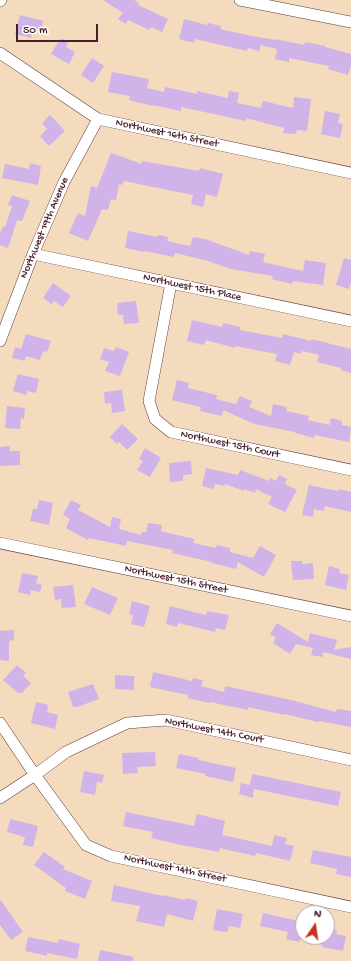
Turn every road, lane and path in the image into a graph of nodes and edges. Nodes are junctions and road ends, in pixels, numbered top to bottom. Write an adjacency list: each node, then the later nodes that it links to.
1 (240, 0): 2 (street)
2 (269, 3): 3 (street)
3 (351, 22)
4 (0, 53): 5 (street, Northwest 16th Street)
5 (98, 119): 6 (street, Northwest 16th Street); 7 (street, Northwest 19th Avenue)
6 (351, 173)
7 (33, 254): 8 (street, Northwest 15th Place); 10 (street, Northwest 19th Avenue)
8 (171, 284): 9 (street, Northwest 15th Place); 11 (street, Northwest 15th Court)
9 (351, 321)
10 (0, 341)
11 (351, 470)
12 (0, 543): 13 (street, Northwest 15th Street)
13 (351, 616)
14 (0, 723): 16 (street)
15 (351, 760): 16 (street, Northwest 14th Court)
16 (35, 775): 17 (street, Northwest 14th Court); 18 (street, Northwest 14th Street)
17 (0, 798)
18 (351, 906)

